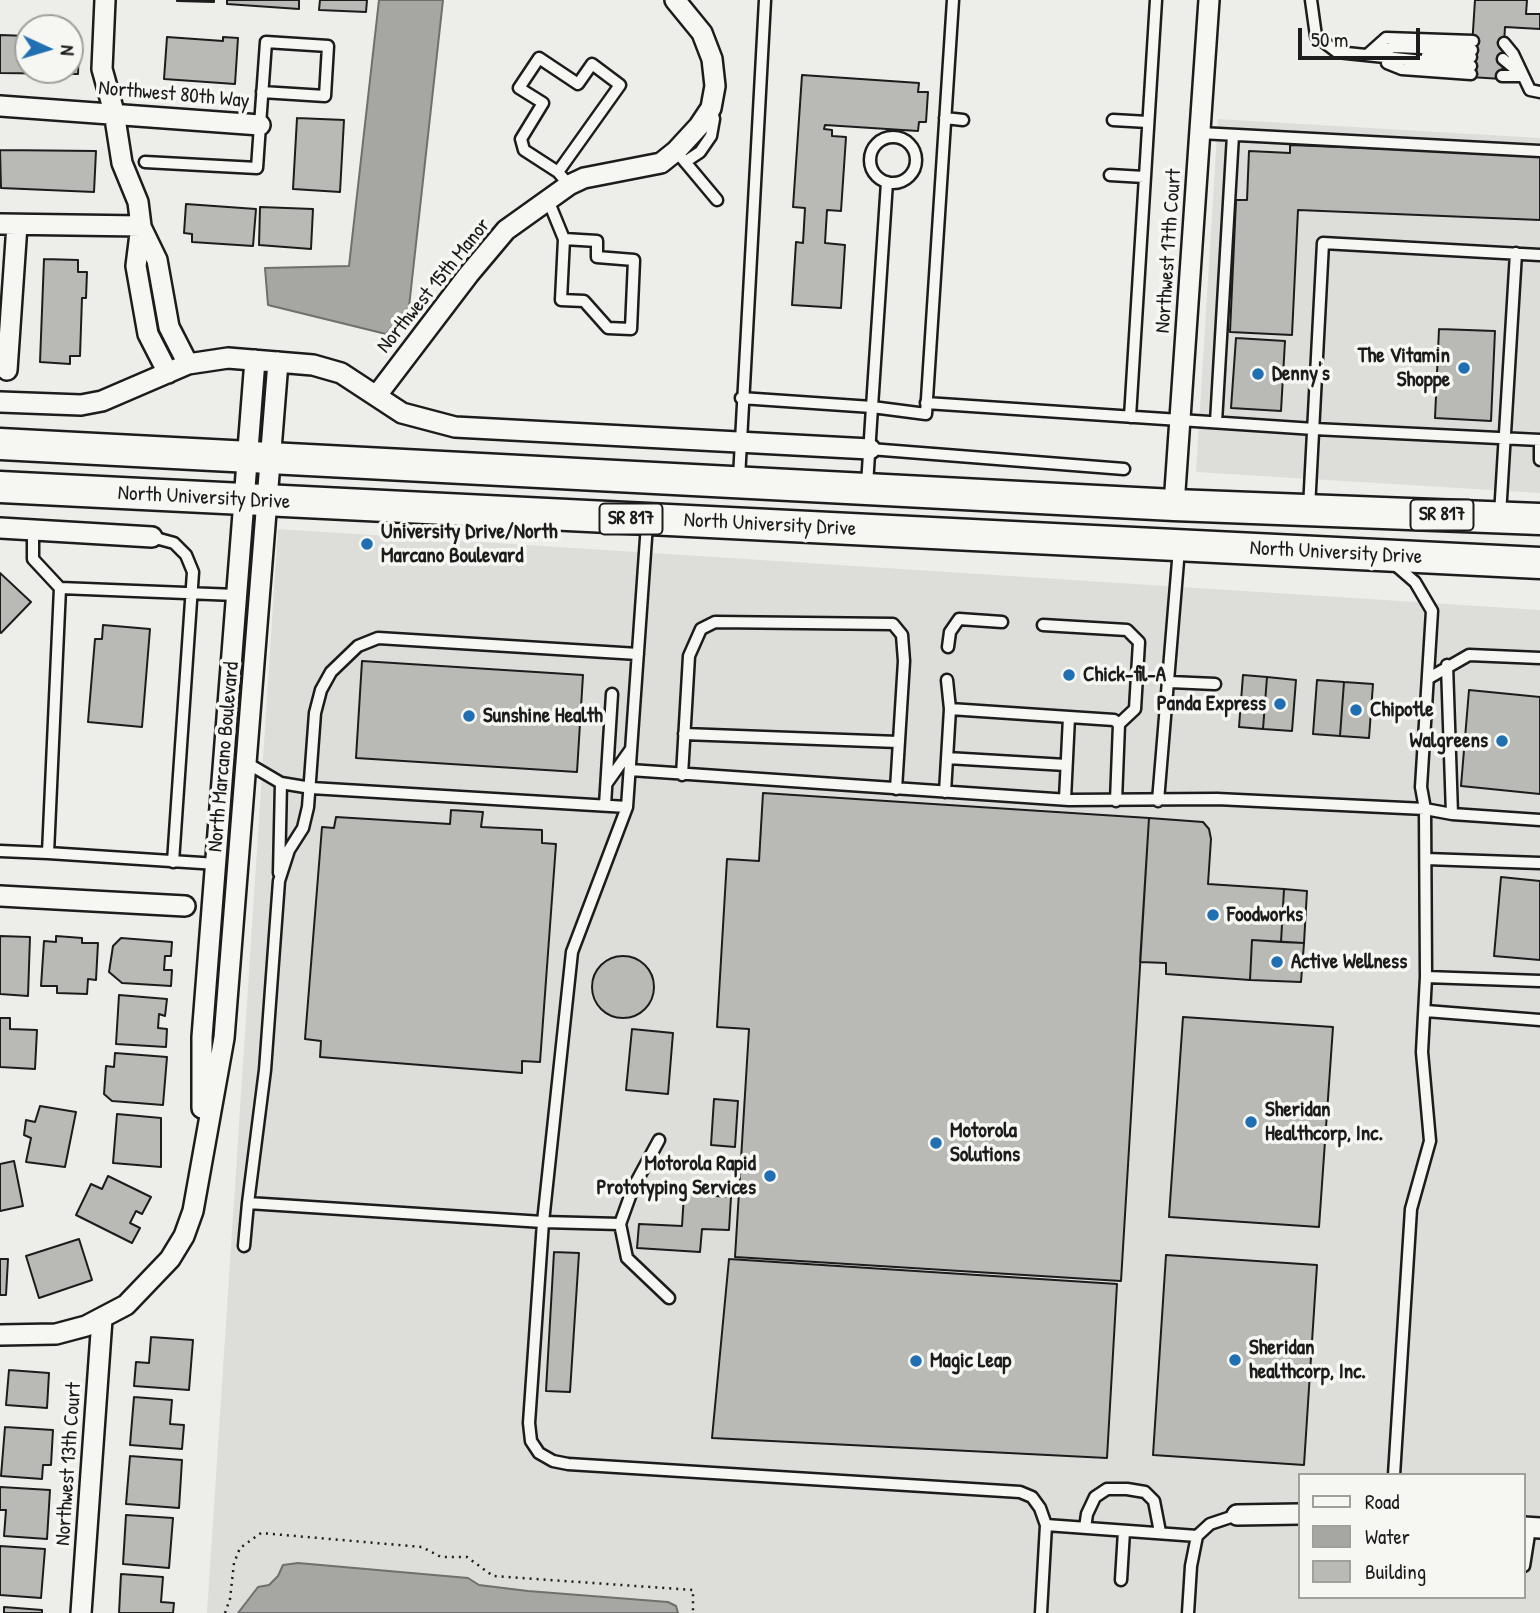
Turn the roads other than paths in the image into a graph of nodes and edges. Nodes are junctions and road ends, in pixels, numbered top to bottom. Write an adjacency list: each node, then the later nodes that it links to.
1 (105, 0): 15 (street)
2 (675, 0): 24 (street, Northwest 15th Manor)
3 (765, 0): 44 (lane)
4 (953, 0): 16 (lane)
5 (1156, 0): 19 (lane)
6 (1209, 0): 21 (street, Northwest 17th Court)
7 (1311, 0): 8 (lane)
8 (1367, 55): 9 (lane); 9 (lane); 9 (lane)
9 (1471, 58)
10 (1503, 60): 11 (lane); 11 (lane); 11 (lane)
11 (1523, 76): 13 (lane)
12 (262, 92): 12 (lane); 20 (lane)
13 (1540, 92)
14 (0, 106): 15 (street, Northwest 80th Way)
15 (114, 112): 20 (street, Northwest 80th Way); 33 (street)
16 (945, 118): 17 (lane); 46 (lane)
17 (963, 120)
18 (1113, 120): 19 (lane)
19 (1148, 122): 27 (lane)
20 (260, 125): 25 (lane)
21 (1200, 133): 22 (lane); 49 (street, Northwest 17th Court)
22 (1233, 135): 23 (lane); 50 (lane)
23 (1540, 151)
24 (681, 157): 28 (street, Northwest 15th Manor); 31 (lane)
25 (145, 162)
26 (1110, 175): 27 (lane)
27 (1144, 177): 48 (lane)
28 (564, 178): 28 (lane); 30 (street, Northwest 15th Manor)
29 (887, 182): 29 (lane); 47 (lane)
30 (548, 200): 34 (lane); 43 (street, Northwest 15th Manor)
31 (718, 200)
32 (9, 225): 33 (street); 37 (street)
33 (141, 226): 40 (street); 42 (street)
34 (564, 239): 34 (lane)
35 (1516, 253): 36 (lane); 51 (lane); 52 (lane)
36 (1540, 255)
37 (6, 286): 41 (street)
38 (255, 360): 39 (street); 40 (street); 56 (street, North Marcano Boulevard)
39 (278, 362): 43 (street); 56 (street, North Marcano Boulevard)
40 (188, 364): 42 (street)
41 (7, 370)
42 (168, 373): 45 (street)
43 (377, 395): 53 (street)
44 (741, 398): 47 (lane); 53 (lane)
45 (0, 402)
46 (926, 403): 47 (lane); 48 (lane)
47 (872, 407): 55 (lane)
48 (1129, 417): 49 (lane)
49 (1181, 421): 50 (lane); 63 (street, Northwest 17th Court)
50 (1216, 422): 51 (lane)
51 (1314, 429): 52 (lane); 65 (lane)
52 (1506, 438): 57 (lane); 67 (lane)
53 (740, 442): 55 (street); 59 (lane)
54 (0, 444): 56 (main road, North University Drive / SR 817)
55 (870, 449): 58 (lane); 61 (lane)
56 (259, 457): 59 (main road, North University Drive / SR 817); 62 (street, North Marcano Boulevard)
57 (1540, 460)
58 (1124, 469)
59 (739, 482): 61 (main road, North University Drive / SR 817); 68 (main road)
60 (0, 488): 62 (main road, North University Drive / SR 817)
61 (867, 489): 63 (main road, North University Drive / SR 817)
62 (256, 501): 68 (main road, North University Drive / SR 817); 78 (street, North Marcano Boulevard); 97 (street, North Marcano Boulevard)
63 (1174, 505): 64 (main road, North University Drive / SR 817); 72 (main road)
64 (1238, 506): 65 (main road, North University Drive / SR 817); 73 (main road)
65 (1309, 510): 67 (main road, North University Drive / SR 817)
66 (1540, 515): 67 (main road, North University Drive / SR 817)
67 (1500, 518)
68 (647, 520): 72 (main road, North University Drive / SR 817); 82 (lane)
69 (0, 528): 70 (street)
70 (33, 530): 71 (street); 76 (lane)
71 (152, 537): 77 (lane)
72 (1134, 541): 73 (main road, North University Drive / SR 817)
73 (1180, 545): 74 (main road, North University Drive / SR 817); 87 (lane)
74 (1385, 555): 75 (main road, North University Drive / SR 817); 85 (lane)
75 (1540, 563)
76 (60, 588): 77 (lane); 115 (lane)
77 (191, 592): 78 (lane); 118 (lane)
78 (236, 595): 120 (street, North Marcano Boulevard)
79 (1002, 622): 81 (lane)
80 (1043, 625): 92 (lane)
81 (948, 647)
82 (638, 654): 95 (lane); 103 (lane)
83 (1540, 658): 84 (lane)
84 (1447, 665): 85 (lane); 112 (lane)
85 (1429, 678): 111 (lane)
86 (947, 680): 90 (lane)
87 (1170, 682): 88 (lane); 108 (lane)
88 (1214, 684)
89 (611, 694): 102 (lane)
90 (950, 709): 91 (lane); 96 (lane)
91 (1069, 717): 92 (lane); 98 (lane)
92 (1119, 724): 107 (lane)
93 (684, 734): 94 (lane); 94 (lane); 100 (lane)
94 (898, 742): 104 (lane)
95 (631, 749): 99 (lane); 102 (lane)
96 (947, 758): 98 (lane); 105 (lane)
97 (247, 762): 101 (lane); 116 (street, North Marcano Boulevard)
98 (1066, 765): 106 (lane)
99 (630, 770): 100 (lane); 110 (lane)
100 (682, 775): 104 (lane)
101 (281, 783): 103 (lane); 121 (lane)
102 (606, 784): 109 (lane)
103 (311, 788): 109 (lane); 121 (lane)
104 (896, 789): 105 (lane)
105 (945, 792): 106 (lane)
106 (1065, 799): 107 (lane)
107 (1116, 800): 108 (lane)
108 (1158, 801): 111 (lane)
109 (605, 805): 110 (lane)
110 (627, 807): 131 (lane)
111 (1425, 809): 112 (lane); 117 (lane)
112 (1452, 814): 113 (lane)
113 (1540, 820)
114 (0, 851): 115 (lane)
115 (48, 853): 118 (lane)
116 (239, 858): 120 (lane); 129 (street, North Marcano Boulevard)
117 (1426, 859): 119 (lane); 124 (lane)
118 (173, 862): 120 (lane)
119 (1540, 863)
120 (215, 864): 129 (street, North Marcano Boulevard)
121 (279, 881): 130 (lane)
122 (0, 896): 123 (street)
123 (185, 906)
124 (1426, 977): 125 (lane); 126 (lane)
125 (1540, 981)
126 (1426, 1011): 127 (lane); 137 (lane)
127 (1540, 1020)
128 (659, 1140): 132 (lane)
129 (202, 1154): 135 (street, North Marcano Boulevard)
130 (248, 1203): 131 (lane); 133 (lane)
131 (543, 1222): 132 (lane); 140 (lane)
132 (620, 1224): 134 (lane)
133 (244, 1246)
134 (669, 1298)
135 (102, 1319): 136 (street, North Marcano Boulevard); 148 (street, Northwest 13th Court)
136 (0, 1335)
137 (1394, 1473)
138 (1298, 1514): 139 (street)
139 (1237, 1515): 145 (lane)
140 (1046, 1525): 141 (lane); 149 (lane)
141 (1085, 1528): 143 (lane); 144 (lane)
142 (1531, 1528): 146 (lane)
143 (1124, 1531): 144 (lane); 147 (lane)
144 (1160, 1532): 145 (lane)
145 (1197, 1535): 150 (lane)
146 (1526, 1555)
147 (1121, 1580)
148 (81, 1613)
149 (1041, 1613)
150 (1188, 1613)

